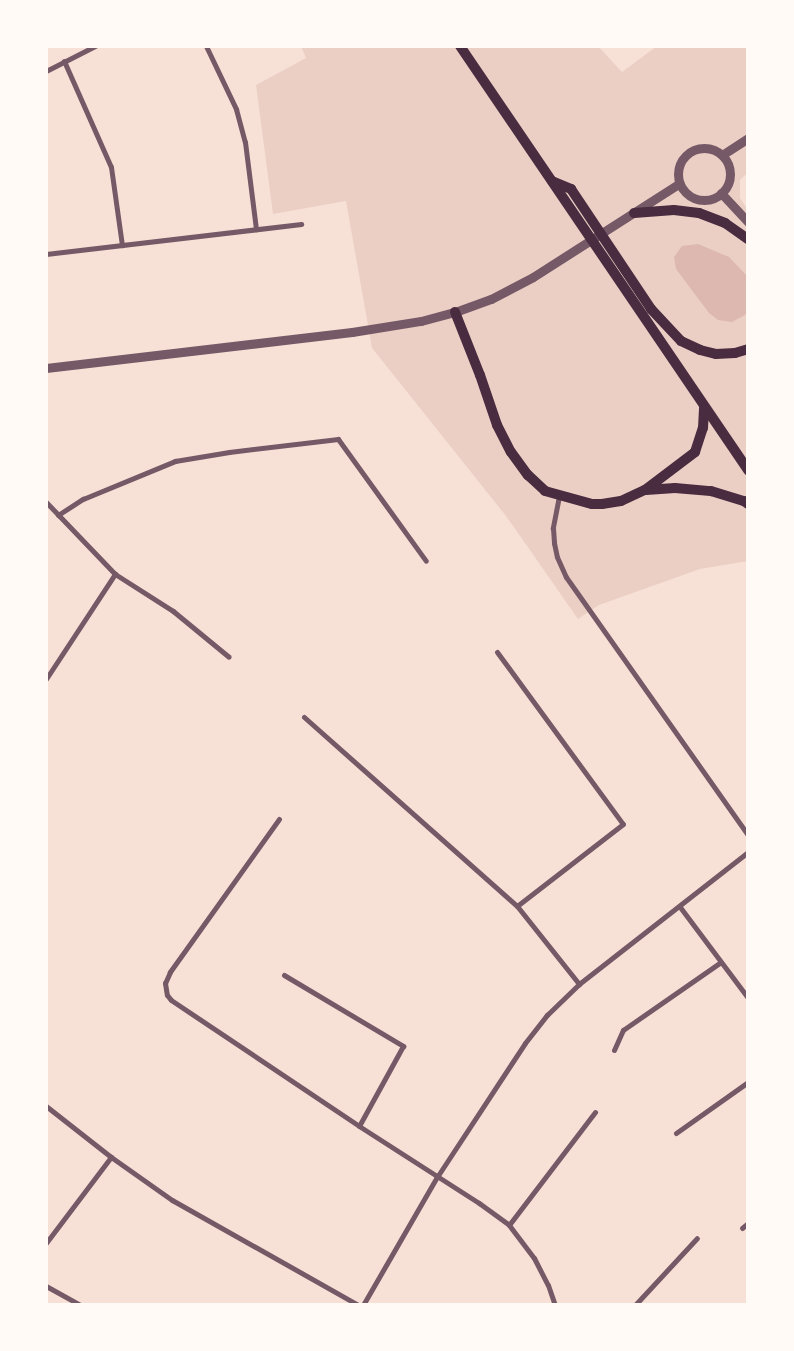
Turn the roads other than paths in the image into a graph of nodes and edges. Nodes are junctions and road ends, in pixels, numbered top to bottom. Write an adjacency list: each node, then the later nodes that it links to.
1 (95, 46): 4 (street)
2 (206, 46): 14 (street)
3 (460, 46): 8 (main road)
4 (64, 62): 5 (street); 16 (street)
5 (46, 70)
6 (748, 138): 7 (street)
7 (722, 155): 9 (street); 10 (street)
8 (552, 181): 18 (main road); 18 (main road)
9 (680, 183): 10 (street); 11 (street)
10 (722, 193): 12 (street)
11 (634, 213): 15 (main road); 19 (street)
12 (748, 222)
13 (301, 224): 14 (street)
14 (256, 229): 16 (street)
15 (748, 239)
16 (122, 245): 17 (street)
17 (46, 254)
18 (611, 259): 20 (main road); 22 (main road)
19 (455, 312): 21 (street); 25 (main road)
20 (748, 349)
21 (46, 368)
22 (704, 408): 23 (main road); 24 (main road)
23 (748, 470)
24 (645, 490): 25 (main road); 27 (main road)
25 (559, 496): 36 (street)
26 (46, 502): 28 (street)
27 (748, 504)
28 (58, 515): 29 (street); 30 (street)
29 (426, 562)
30 (115, 574): 32 (street); 33 (street)
31 (497, 652): 38 (street)
32 (229, 657)
33 (46, 679)
34 (304, 717): 38 (street)
35 (279, 819): 48 (street)
36 (748, 835)
37 (748, 852): 39 (street)
38 (517, 906): 42 (street)
39 (680, 907): 40 (street); 42 (street)
40 (721, 962): 43 (street); 44 (street)
41 (284, 975): 48 (street)
42 (579, 984): 51 (street)
43 (748, 998)
44 (614, 1050)
45 (748, 1082): 49 (street)
46 (46, 1106): 50 (street)
47 (595, 1112): 53 (street)
48 (359, 1126): 51 (street)
49 (676, 1133)
50 (111, 1157): 55 (street); 60 (street)
51 (437, 1177): 53 (street); 61 (street)
52 (748, 1223): 54 (street)
53 (509, 1225): 62 (street)
54 (742, 1228)
55 (48, 1237): 57 (street)
56 (697, 1238): 63 (street)
57 (46, 1243)
58 (46, 1286): 59 (street)
59 (80, 1305)
60 (358, 1305)
61 (363, 1305)
62 (554, 1305)
63 (635, 1305)

